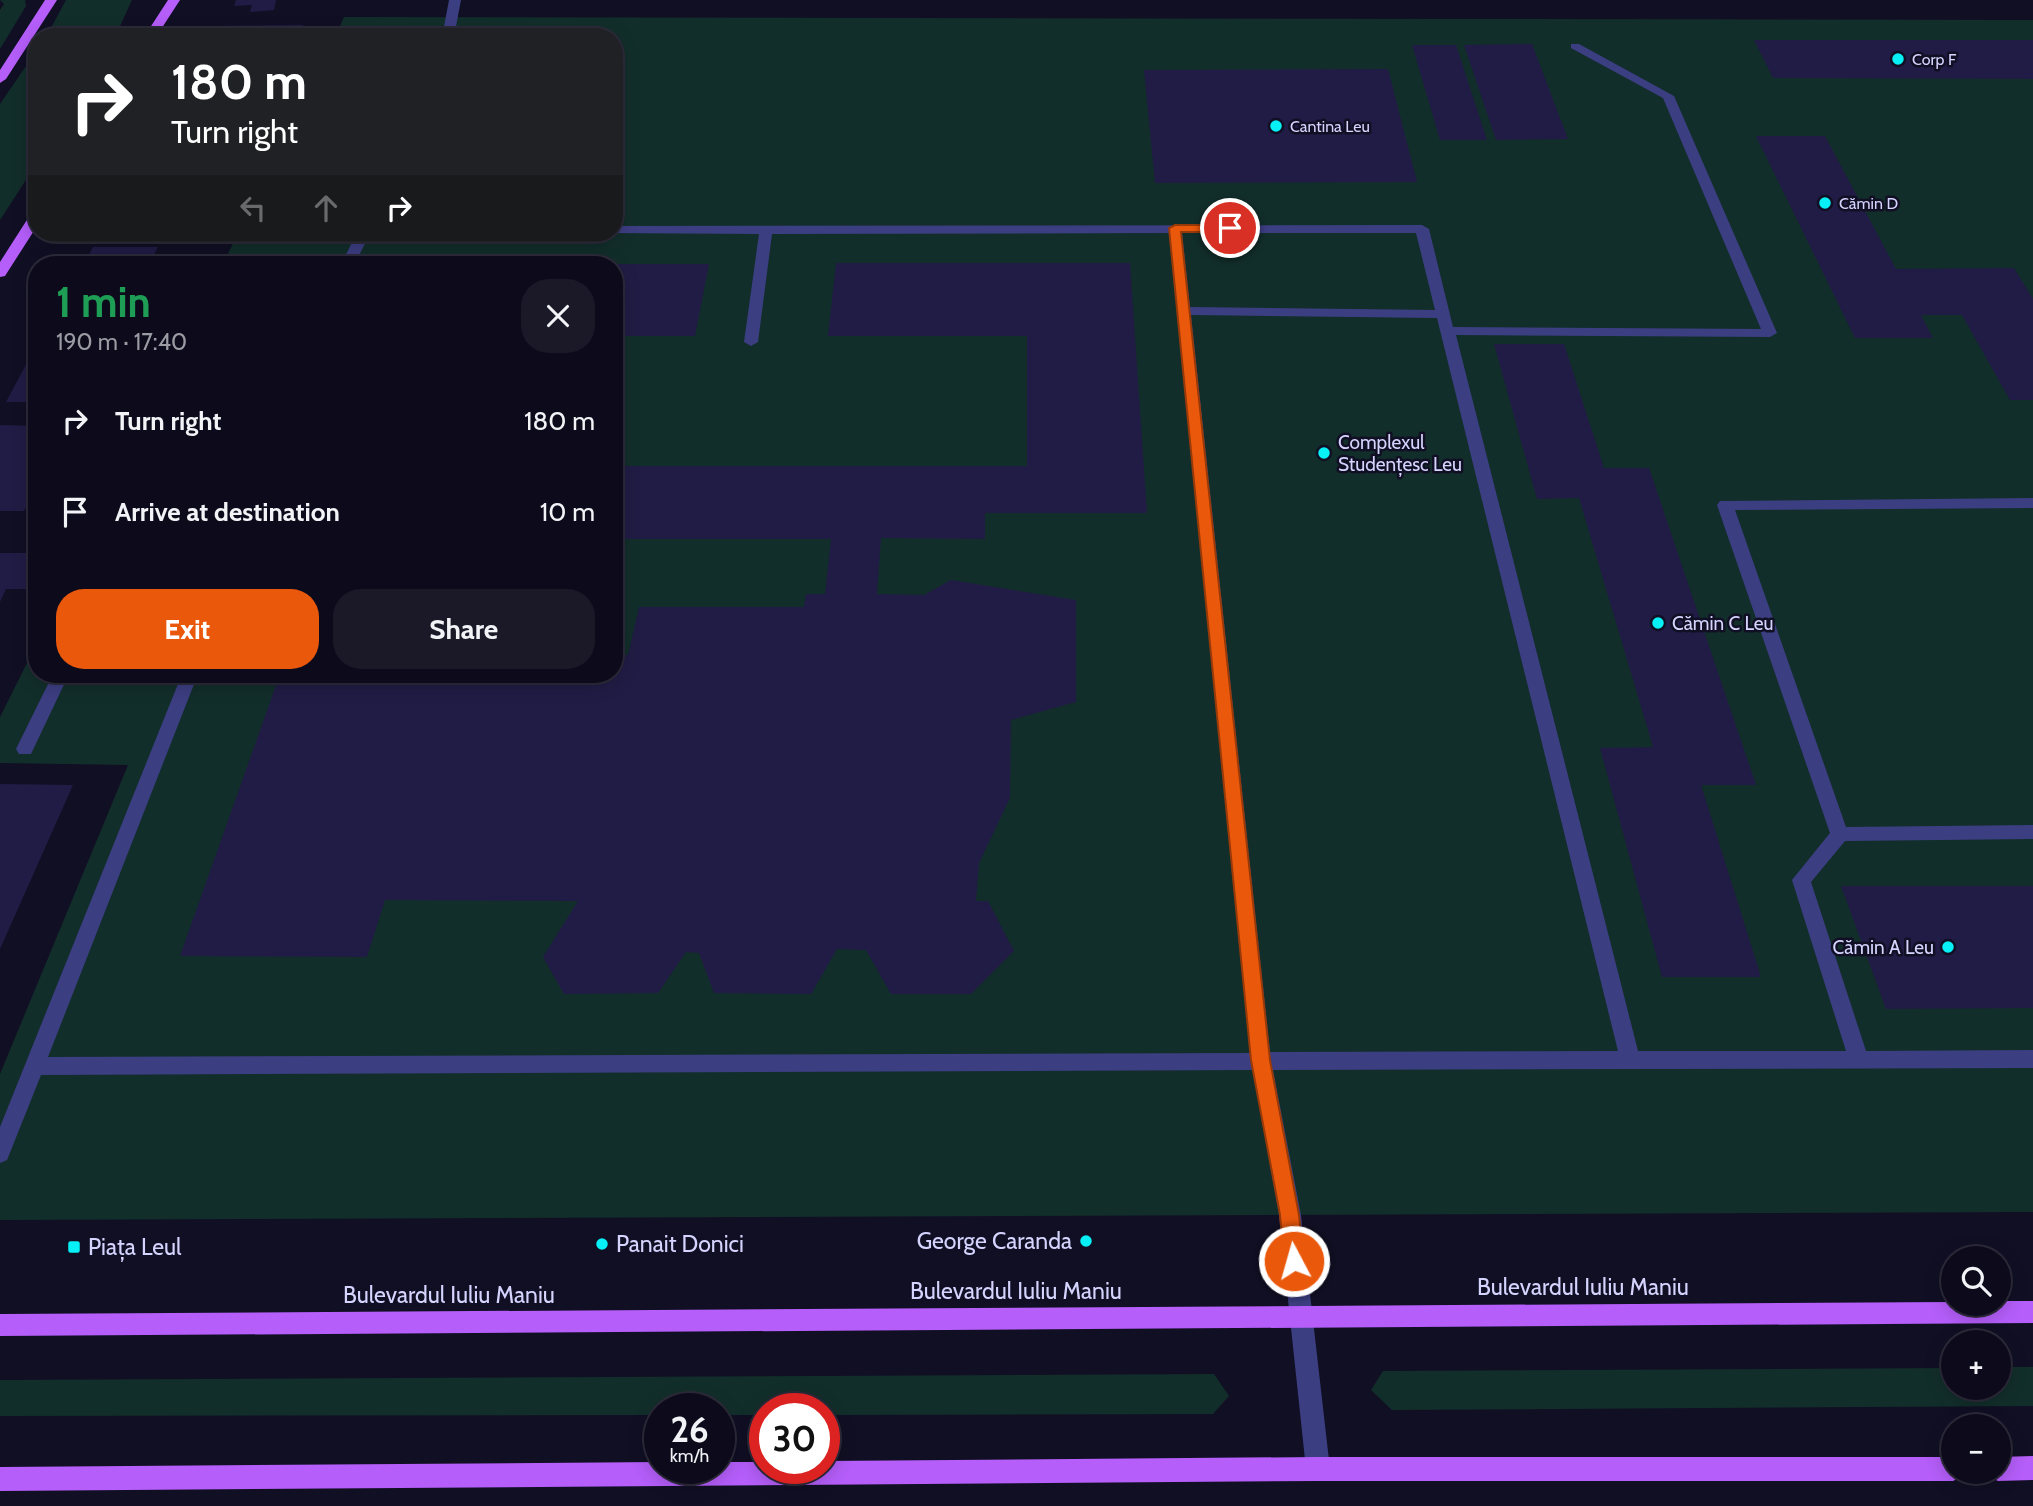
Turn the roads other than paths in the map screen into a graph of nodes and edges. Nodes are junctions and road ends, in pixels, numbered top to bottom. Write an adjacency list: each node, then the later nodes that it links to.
1 (51, 0): 4 (main road)
2 (174, 0): 5 (main road)
3 (455, 0): 6 (street)
4 (33, 28)
5 (156, 28)
6 (450, 28)
7 (28, 36): 9 (main road)
8 (1575, 46): 17 (street)
9 (0, 79)
10 (1175, 228): 12 (street); 15 (street); 16 (street)
11 (28, 229): 14 (main road)
12 (766, 229): 13 (street); 18 (street)
13 (623, 230)
14 (0, 273)
15 (1183, 311): 16 (street); 27 (street)
16 (1441, 314): 17 (street)
17 (1447, 331): 28 (street)
18 (751, 342)
19 (2033, 503): 24 (street)
20 (57, 683): 22 (street)
21 (186, 683): 29 (street)
22 (25, 749)
23 (2033, 832): 24 (street)
24 (1840, 834): 25 (street)
25 (1858, 1059): 26 (street); 28 (street)
26 (2033, 1059)
27 (1261, 1060): 28 (street); 29 (street); 32 (street)
28 (1630, 1060)
29 (35, 1066): 30 (street)
30 (0, 1153)
31 (2033, 1312): 32 (main road, Bulevardul Iuliu Maniu)
32 (1300, 1315): 33 (main road, Bulevardul Iuliu Maniu); 35 (street)
33 (0, 1325)
34 (2033, 1468): 37 (main road)
35 (1318, 1469): 36 (main road); 38 (main road)
36 (1941, 1469)
37 (2011, 1469)
38 (0, 1479)

